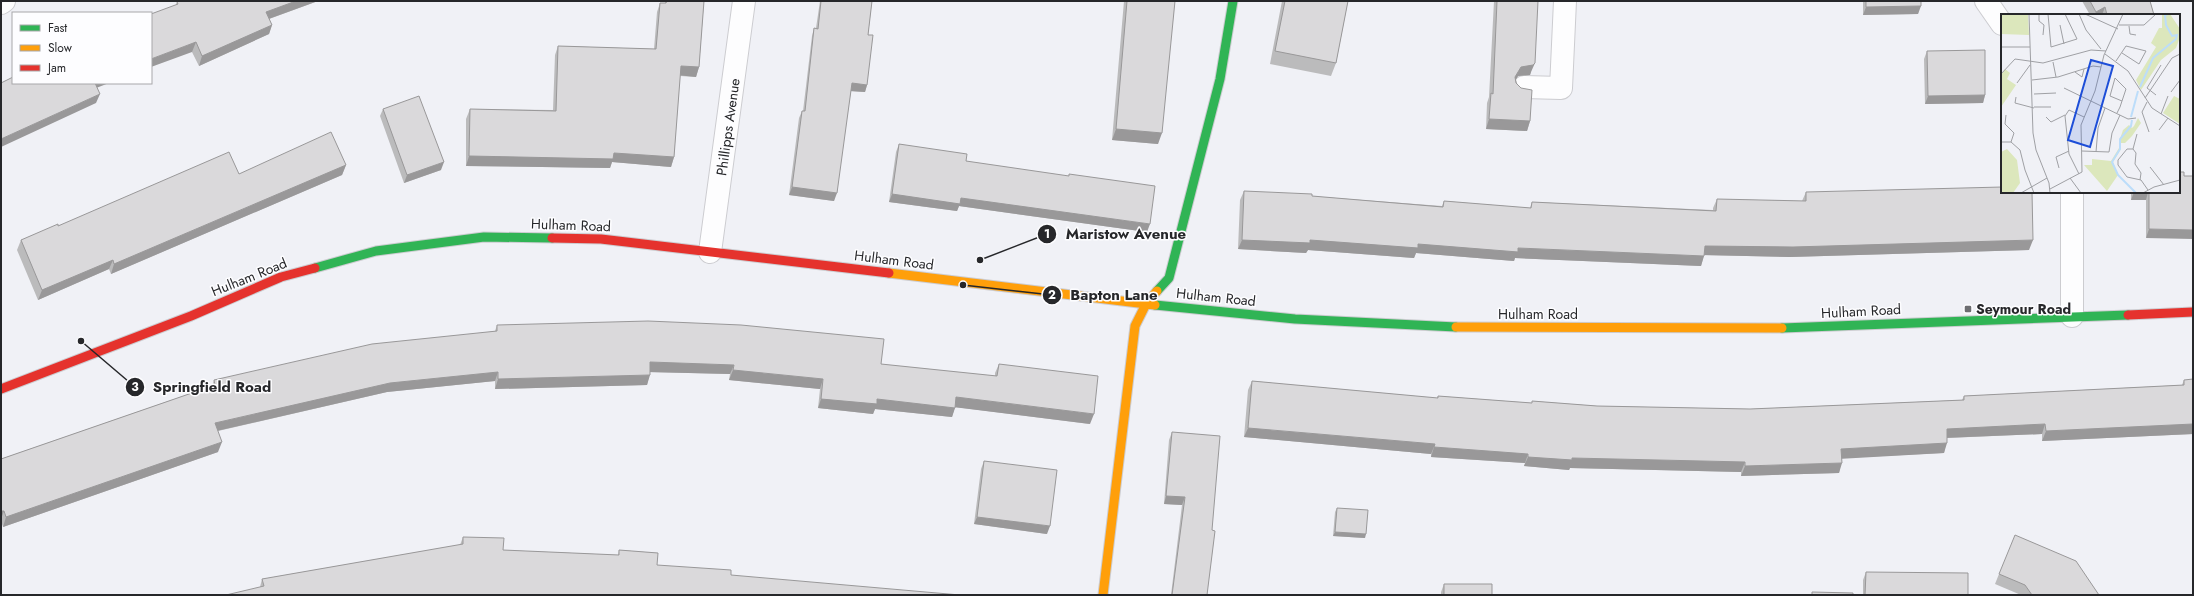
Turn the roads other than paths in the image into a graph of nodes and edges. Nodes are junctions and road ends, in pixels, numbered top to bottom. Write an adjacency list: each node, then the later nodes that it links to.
1 (4, 1): 6 (street)
2 (744, 1): 10 (street, Phillipps Avenue)
3 (1233, 1): 11 (street)
4 (1565, 1): 8 (street)
5 (1986, 1): 7 (street)
6 (1, 2)
7 (2001, 23)
8 (1524, 87)
9 (2072, 193): 13 (street)
10 (710, 252): 11 (street, Hulham Road); 14 (street, Hulham Road)
11 (1146, 304): 13 (street, Hulham Road); 15 (street)
12 (2193, 312): 13 (street, Hulham Road)
13 (2072, 316)
14 (1, 389)
15 (1103, 595)

